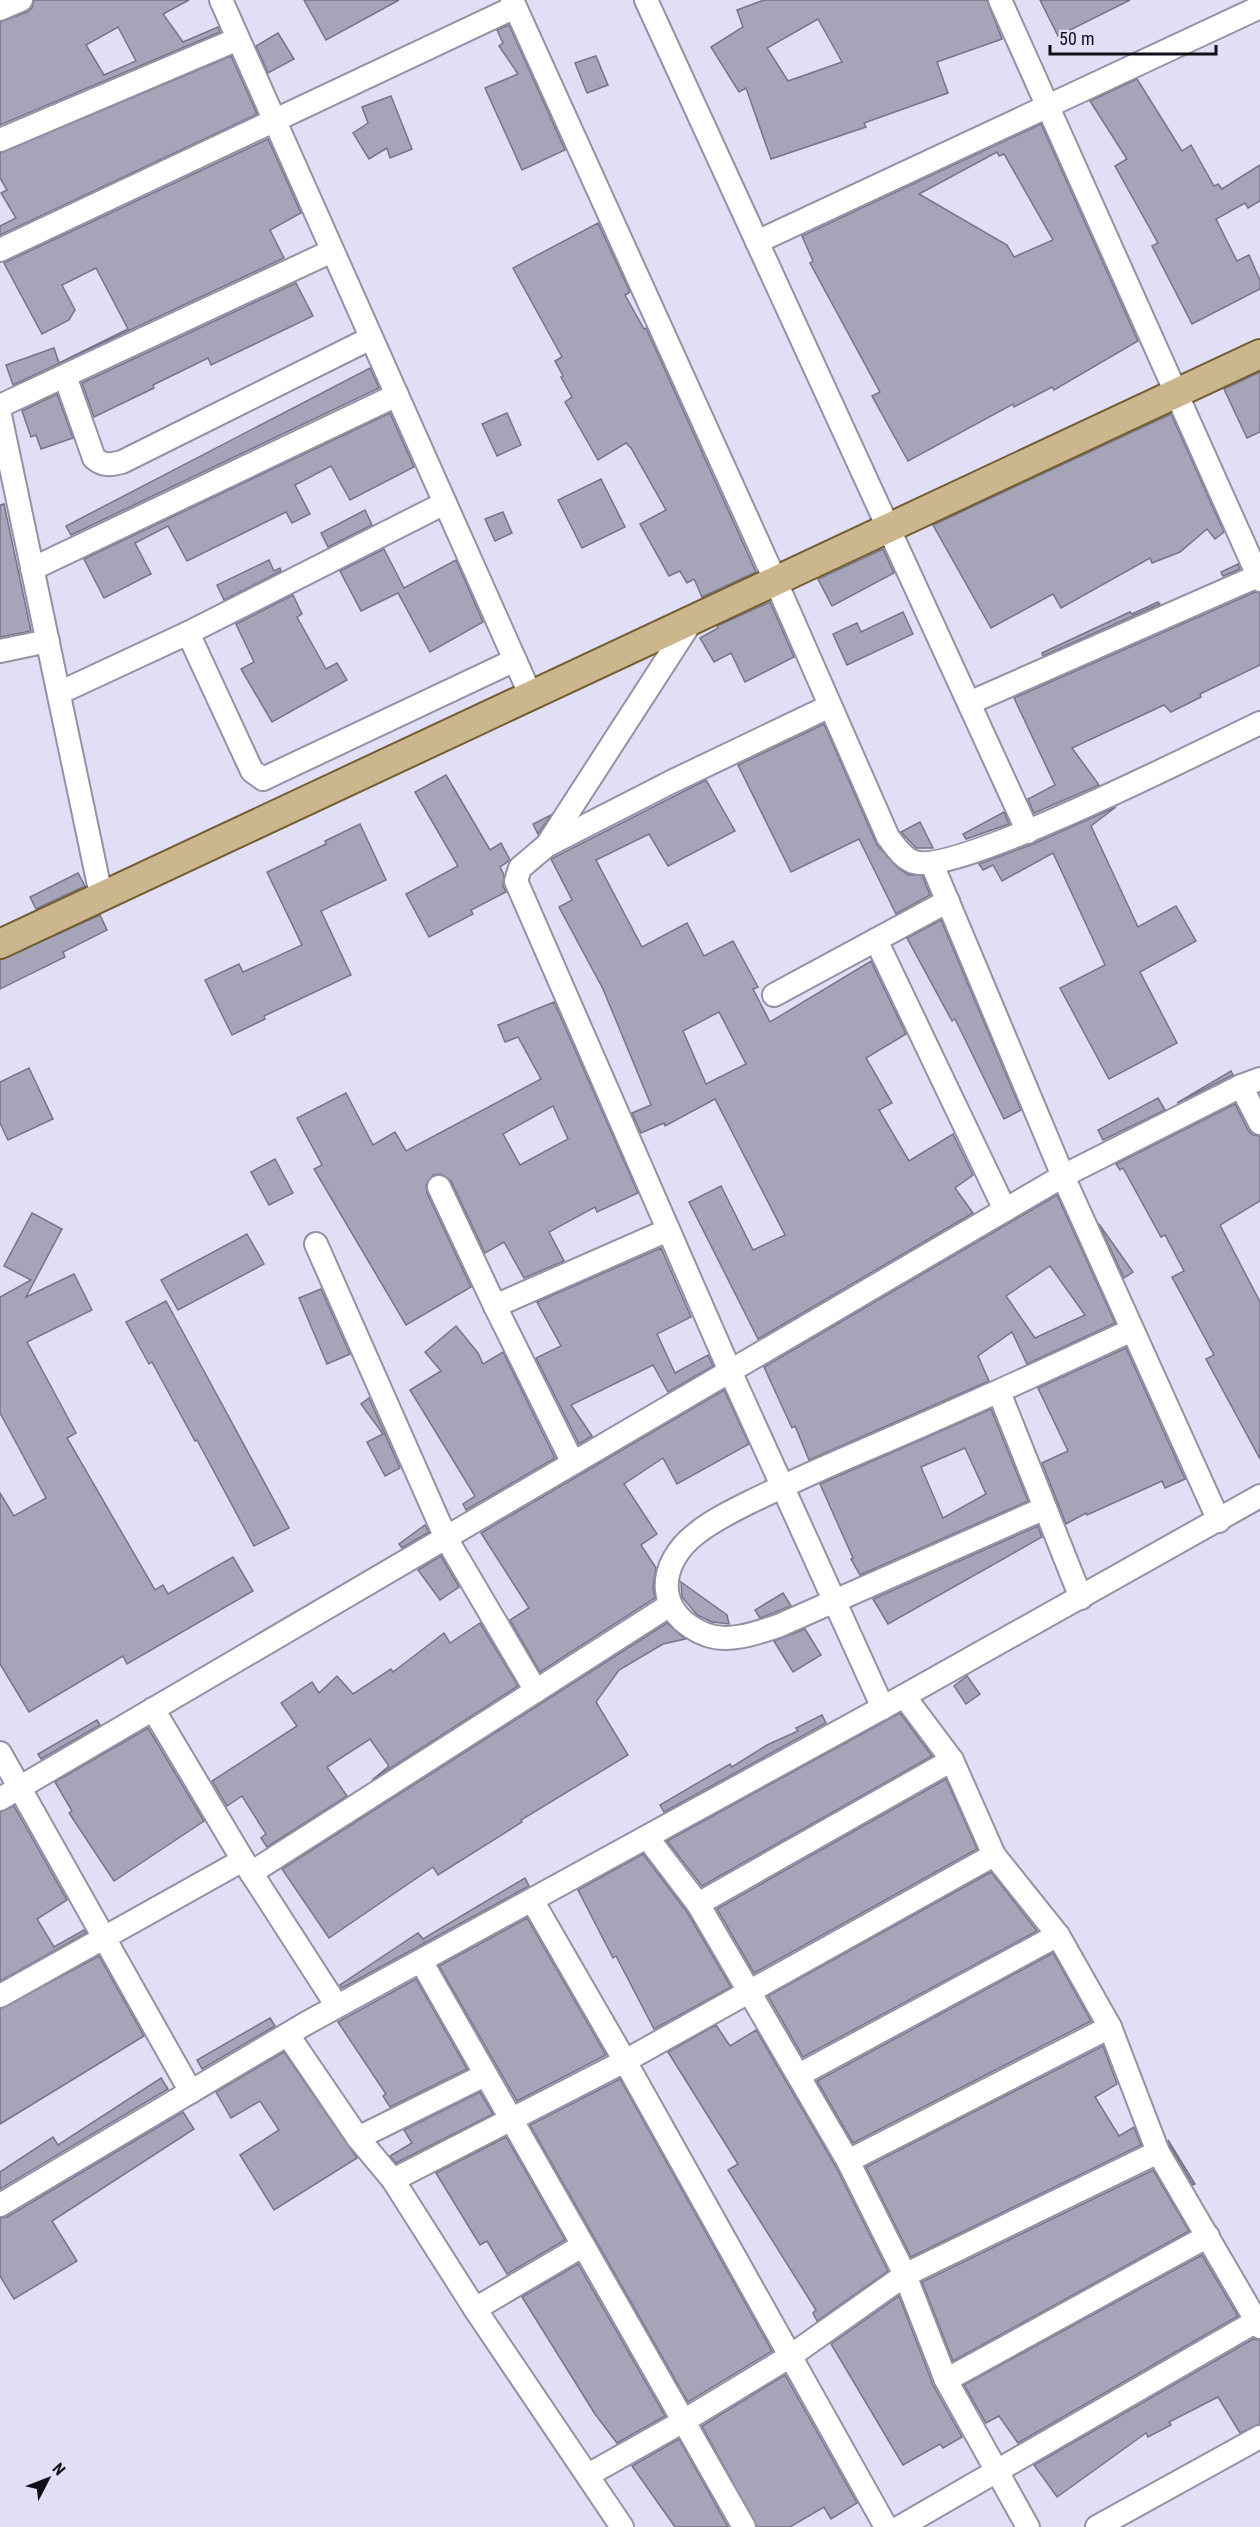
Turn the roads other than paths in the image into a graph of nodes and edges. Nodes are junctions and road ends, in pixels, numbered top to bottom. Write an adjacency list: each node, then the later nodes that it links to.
1 (21, 0): 7 (street)
2 (220, 0): 8 (street)
3 (646, 0): 12 (street)
4 (1000, 0): 9 (street)
5 (514, 4): 10 (street); 26 (street)
6 (1260, 7): 9 (street)
7 (0, 9)
8 (238, 39): 10 (street); 11 (street)
9 (1048, 106): 12 (street); 18 (street)
10 (274, 121): 13 (street); 14 (street)
11 (0, 140)
12 (757, 242): 23 (street)
13 (0, 250)
14 (332, 251): 15 (street); 17 (street)
15 (371, 338): 17 (street); 19 (street)
16 (1260, 354): 18 (main road)
17 (65, 376): 20 (street)
18 (1177, 394): 23 (main road); 25 (street)
19 (397, 395): 22 (street); 24 (street)
20 (0, 406)
21 (0, 415): 24 (street)
22 (445, 503): 28 (street); 31 (street)
23 (889, 529): 26 (main road); 34 (street)
24 (33, 569): 29 (street)
25 (1259, 577): 34 (street)
26 (776, 582): 27 (main road); 35 (street)
27 (691, 622): 33 (main road); 38 (street)
28 (188, 633): 31 (street); 32 (street)
29 (48, 641): 30 (street); 32 (street)
30 (0, 651)
31 (515, 660): 33 (street)
32 (58, 693): 40 (street)
33 (531, 696): 40 (main road)
34 (969, 703): 37 (street)
35 (831, 706): 38 (street); 39 (street)
36 (1260, 723): 37 (street)
37 (1028, 832): 39 (street)
38 (546, 846): 50 (street)
39 (932, 864): 41 (street)
40 (101, 895): 43 (main road)
41 (948, 901): 42 (street); 47 (street)
42 (876, 940): 44 (street); 49 (street)
43 (0, 944)
44 (774, 995)
45 (1250, 1083): 46 (street); 47 (street)
46 (1260, 1124)
47 (1063, 1176): 49 (street); 53 (street)
48 (439, 1188): 52 (street)
49 (1005, 1210): 54 (street)
50 (668, 1230): 52 (street); 54 (street)
51 (316, 1244): 61 (street)
52 (495, 1306): 56 (street)
53 (1132, 1330): 55 (street); 60 (street)
54 (730, 1371): 56 (street); 57 (street)
55 (999, 1392): 57 (street); 59 (street)
56 (573, 1463): 61 (street)
57 (782, 1486): 63 (street); 64 (street)
58 (1260, 1496): 60 (street)
59 (1045, 1508): 62 (street); 63 (street)
60 (1218, 1521): 62 (street)
61 (446, 1538): 65 (street); 68 (street)
62 (1081, 1598): 66 (street)
63 (834, 1601): 64 (street); 67 (street)
64 (670, 1605): 65 (street)
65 (536, 1691): 75 (street)
66 (904, 1696): 67 (street); 70 (street)
67 (883, 1708): 73 (street)
68 (153, 1709): 71 (street); 75 (street)
69 (0, 1753): 71 (street)
70 (952, 1760): 74 (street); 77 (street)
71 (20, 1787): 72 (street); 79 (street)
72 (0, 1799)
73 (647, 1837): 76 (street); 77 (street)
74 (994, 1855): 78 (street); 81 (street)
75 (247, 1867): 79 (street); 83 (street)
76 (532, 1900): 80 (street); 86 (street)
77 (698, 1904): 81 (street)
78 (1058, 1935): 84 (street); 88 (street)
79 (104, 1938): 82 (street); 89 (street)
80 (421, 1961): 83 (street); 87 (street)
81 (750, 1992): 86 (street); 88 (street)
82 (0, 1996)
83 (337, 2006): 85 (street)
84 (1110, 2027): 92 (street); 93 (street)
85 (288, 2035): 89 (street); 91 (street)
86 (625, 2061): 90 (street); 101 (street)
87 (485, 2075): 90 (street); 91 (street)
88 (799, 2075): 93 (street)
89 (191, 2092): 95 (street)
90 (513, 2120): 94 (street); 97 (street)
91 (358, 2138): 94 (street)
92 (1158, 2152): 96 (street); 98 (street)
93 (848, 2161): 98 (street)
94 (393, 2180): 99 (street)
95 (0, 2205)
96 (1208, 2236): 100 (street); 102 (street)
97 (582, 2246): 99 (street); 103 (street)
98 (905, 2275): 101 (street); 102 (street)
99 (475, 2309): 106 (street)
100 (1259, 2322): 105 (street)
101 (789, 2357): 103 (street); 109 (street)
102 (946, 2380): 105 (street)
103 (682, 2422): 106 (street); 108 (street)
104 (1260, 2437): 112 (street)
105 (998, 2470): 110 (street); 111 (street)
106 (588, 2475): 107 (street)
107 (622, 2527)
108 (744, 2527)
109 (886, 2527)
110 (900, 2527)
111 (1028, 2527)
112 (1097, 2527)

